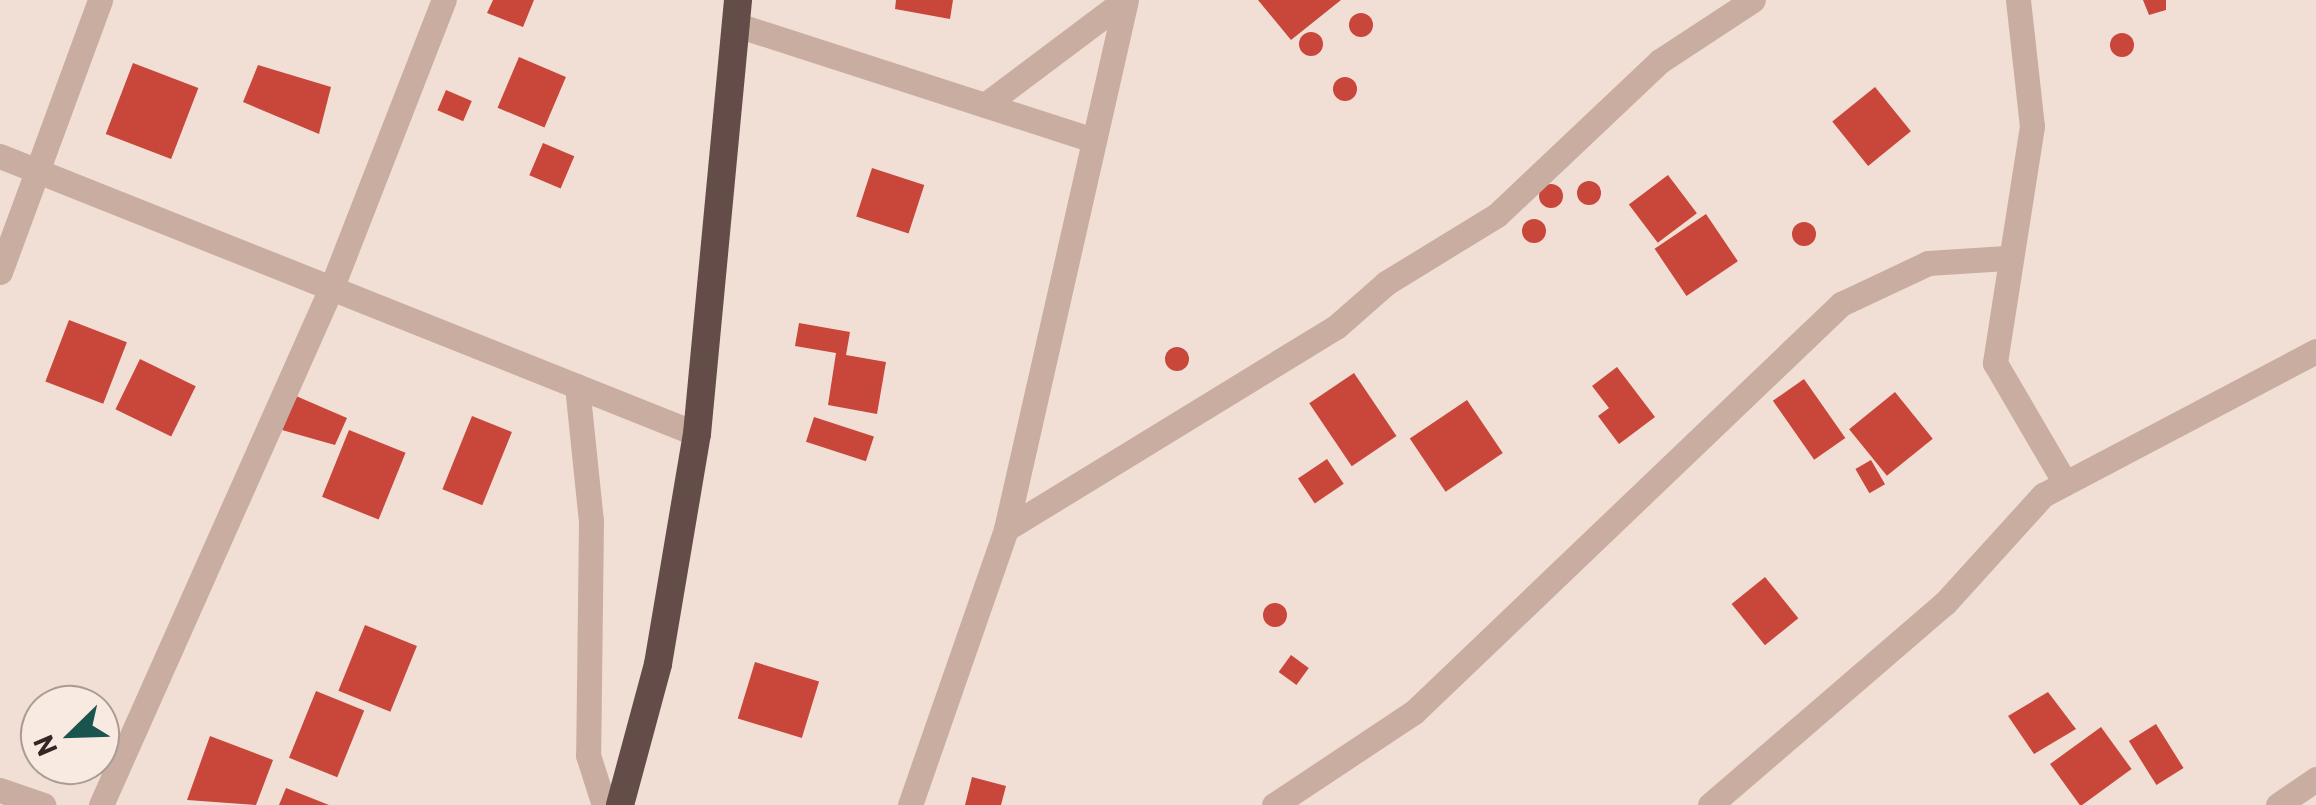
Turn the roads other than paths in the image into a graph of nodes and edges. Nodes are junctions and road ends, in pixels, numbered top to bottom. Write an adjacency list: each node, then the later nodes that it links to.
1 (100, 0): 10 (street)
2 (444, 0): 13 (street)
3 (1126, 0): 7 (street); 8 (street)
4 (1753, 0): 18 (street)
5 (2018, 0): 11 (street)
6 (738, 12): 7 (street); 16 (highway)
7 (986, 105): 8 (street)
8 (1094, 140): 18 (street)
9 (0, 156): 10 (street)
10 (40, 172): 12 (street); 13 (street)
11 (2006, 258): 17 (street); 26 (street)
12 (0, 272)
13 (332, 284): 15 (street); 22 (street)
14 (2315, 347): 17 (street)
15 (577, 386): 16 (street); 23 (street)
16 (697, 434): 24 (highway)
17 (2065, 484): 27 (street)
18 (1006, 529): 25 (street)
19 (2316, 779): 28 (street)
20 (0, 790): 21 (street)
21 (43, 805)
22 (101, 805)
23 (604, 805)
24 (620, 805)
25 (910, 805)
26 (1274, 805)
27 (1710, 805)
28 (2278, 805)

